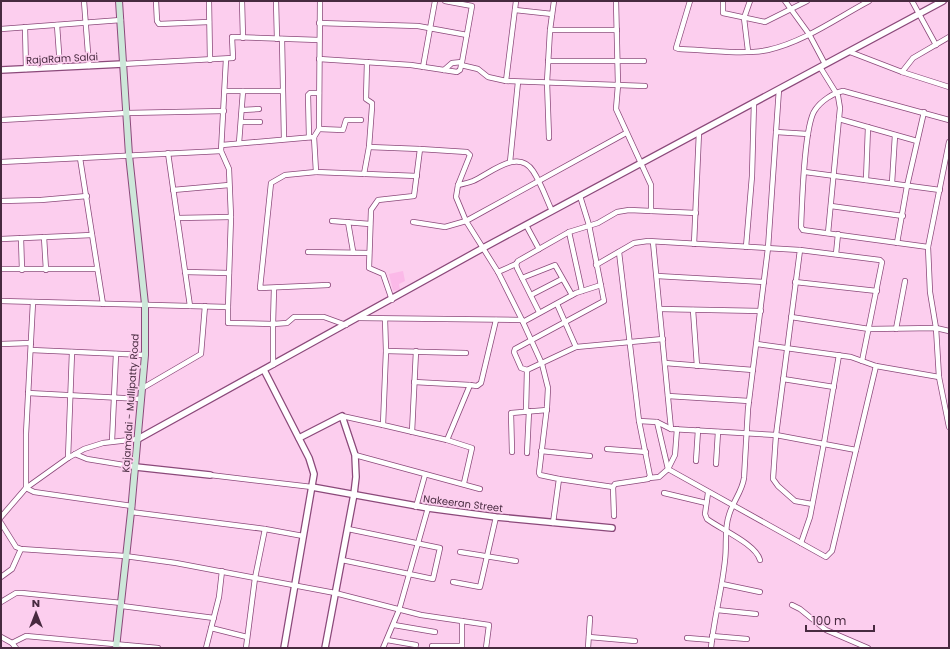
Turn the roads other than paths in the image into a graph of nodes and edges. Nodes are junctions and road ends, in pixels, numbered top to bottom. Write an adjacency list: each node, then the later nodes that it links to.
1 (84, 1): 28 (street)
2 (120, 1): 26 (main road, Kajamalai - Mullipatty Road)
3 (156, 1): 27 (street)
4 (208, 1): 27 (street)
5 (242, 1): 39 (street)
6 (276, 1): 40 (street)
7 (320, 1): 29 (street)
8 (435, 1): 33 (street)
9 (446, 1): 37 (street)
10 (516, 1): 21 (street)
11 (554, 1): 24 (street)
12 (616, 1): 35 (street)
13 (690, 1): 44 (street)
14 (723, 1): 25 (street)
15 (750, 1): 25 (street)
16 (785, 1): 22 (street)
17 (807, 1): 22 (street)
18 (869, 1): 36 (street)
19 (912, 1): 23 (street)
20 (943, 1): 23 (street)
21 (515, 10): 24 (street); 65 (street)
22 (792, 10): 25 (street); 36 (street)
23 (919, 13): 43 (street); 45 (street)
24 (552, 14): 34 (street)
25 (744, 18): 44 (street)
26 (120, 20): 28 (street); 55 (main road, Kajamalai - Mullipatty Road)
27 (209, 22): 49 (street)
28 (87, 23): 30 (street); 56 (street)
29 (319, 23): 33 (street); 42 (street)
30 (57, 25): 31 (street); 59 (street)
31 (25, 27): 32 (street); 61 (street)
32 (1, 29)
33 (430, 29): 37 (street); 60 (street)
34 (550, 30): 35 (street); 50 (street)
35 (617, 30): 51 (street)
36 (808, 34): 44 (street); 58 (street)
37 (466, 35): 54 (street)
38 (949, 37): 43 (street)
39 (243, 38): 40 (street); 46 (street)
40 (277, 39): 41 (street)
41 (282, 39): 42 (street); 74 (street)
42 (319, 40): 48 (street)
43 (936, 45): 64 (street)
44 (748, 51)
45 (850, 52): 58 (street); 64 (street)
46 (233, 58): 47 (street); 57 (street)
47 (226, 59): 49 (street); 57 (street)
48 (319, 59): 53 (street); 75 (street)
49 (210, 60): 55 (street)
50 (548, 61): 51 (street); 67 (street)
51 (617, 61): 52 (street); 68 (street)
52 (644, 61)
53 (367, 62): 60 (street); 102 (street)
54 (462, 63): 63 (street); 63 (street); 65 (street)
55 (123, 64): 56 (street, RajaRam Salai); 82 (main road, Kajamalai - Mullipatty Road)
56 (89, 66): 59 (street, RajaRam Salai)
57 (226, 66): 72 (street)
58 (822, 66): 71 (street); 76 (street)
59 (60, 67): 61 (street, RajaRam Salai)
60 (423, 67): 63 (street)
61 (26, 69): 62 (street, RajaRam Salai)
62 (1, 70)
63 (444, 70)
64 (902, 72): 70 (street)
65 (506, 81): 66 (street)
66 (518, 82): 67 (street); 109 (street)
67 (547, 82): 68 (street); 97 (street)
68 (618, 85): 69 (street); 93 (street)
69 (645, 86)
70 (949, 87)
71 (779, 89): 77 (street); 92 (street)
72 (225, 91): 73 (street); 80 (street)
73 (243, 91): 74 (street); 79 (street)
74 (282, 91): 98 (street)
75 (319, 93): 90 (street); 96 (street)
76 (836, 93): 81 (street); 83 (street); 94 (street)
77 (754, 102): 91 (street); 151 (street)
78 (259, 109): 79 (street)
79 (242, 110): 87 (street)
80 (224, 111): 82 (street); 103 (street)
81 (924, 112): 86 (street); 99 (street)
82 (127, 113): 84 (street); 106 (main road, Kajamalai - Mullipatty Road)
83 (839, 119): 89 (street); 115 (street)
84 (1, 120)
85 (361, 120): 90 (street)
86 (949, 120)
87 (242, 122): 88 (street); 101 (street)
88 (260, 122)
89 (868, 127): 95 (street); 117 (street)
90 (319, 130): 96 (street)
91 (699, 132): 110 (street); 130 (street)
92 (776, 132): 94 (street); 154 (street)
93 (626, 133): 110 (street); 116 (street)
94 (808, 134): 112 (street)
95 (895, 135): 99 (street); 118 (street)
96 (312, 137): 98 (street); 111 (street)
97 (549, 138)
98 (284, 139): 101 (street)
99 (917, 141): 121 (street)
100 (949, 142): 123 (street)
101 (239, 143): 103 (street)
102 (369, 147): 104 (street); 113 (street)
103 (221, 148): 105 (street); 119 (street)
104 (420, 149): 114 (street); 120 (street)
105 (168, 153): 106 (street); 122 (street)
106 (129, 155): 107 (street); 188 (main road, Kajamalai - Mullipatty Road)
107 (80, 158): 108 (street); 124 (street)
108 (1, 162)
109 (510, 162): 116 (street); 120 (street)
110 (640, 164): 125 (street); 129 (street)
111 (316, 172): 113 (street); 179 (street)
112 (805, 172): 115 (street); 142 (street)
113 (364, 174): 114 (street)
114 (417, 176): 138 (street)
115 (834, 176): 117 (street); 127 (street)
116 (538, 180): 128 (street); 134 (street)
117 (866, 180): 118 (street)
118 (892, 183): 121 (street)
119 (229, 185): 122 (street); 132 (street)
120 (458, 185): 134 (street)
121 (908, 186): 123 (street); 131 (street)
122 (173, 190): 133 (street)
123 (940, 190): 152 (street)
124 (87, 196): 126 (street); 144 (street)
125 (580, 196): 128 (street); 140 (street)
126 (1, 201)
127 (831, 206): 131 (street); 142 (street)
128 (552, 211): 139 (street)
129 (651, 211): 130 (street); 140 (street)
130 (696, 213): 150 (street)
131 (903, 216): 149 (street)
132 (231, 217): 133 (street); 170 (street)
133 (177, 218): 168 (street)
134 (466, 220): 137 (street); 153 (street)
135 (332, 221): 136 (street)
136 (348, 222): 138 (street); 158 (street)
137 (413, 222)
138 (370, 224): 160 (street)
139 (526, 225): 153 (street); 155 (street)
140 (589, 225): 141 (street); 163 (street)
141 (570, 232): 155 (street); 180 (street)
142 (828, 233): 143 (street)
143 (838, 234): 149 (street); 161 (street)
144 (92, 235): 145 (street); 165 (street)
145 (44, 237): 146 (street); 167 (street)
146 (21, 238): 147 (street); 166 (street)
147 (1, 239)
148 (653, 242): 150 (street); 159 (street); 171 (street)
149 (897, 243): 152 (street)
150 (694, 244): 151 (street)
151 (746, 247): 154 (street)
152 (928, 247): 206 (street)
153 (483, 248): 169 (street); 184 (street)
154 (768, 248): 156 (street); 174 (street)
155 (539, 249): 162 (street)
156 (800, 250): 161 (street); 175 (street)
157 (308, 252): 158 (street)
158 (353, 252): 160 (street)
159 (619, 252): 163 (street); 211 (street)
160 (369, 253): 184 (street)
161 (836, 254): 181 (street)
162 (516, 264): 169 (street); 172 (street)
163 (596, 265): 178 (street)
164 (1, 269): 166 (street)
165 (96, 269): 167 (street); 187 (street)
166 (22, 270): 167 (street)
167 (46, 270)
168 (185, 272): 170 (street); 190 (street)
169 (498, 272): 201 (street)
170 (229, 273): 192 (street)
171 (657, 276): 174 (street); 193 (street)
172 (522, 278): 173 (street); 182 (street)
173 (562, 279): 182 (street); 183 (street)
174 (764, 282): 195 (street)
175 (795, 282): 181 (street); 197 (street)
176 (905, 282): 205 (street)
177 (328, 285): 179 (street)
178 (601, 285): 180 (street); 202 (street)
179 (274, 288): 203 (street)
180 (582, 291): 183 (street)
181 (877, 291): 207 (street)
182 (531, 295): 196 (street)
183 (572, 295): 189 (street)
184 (392, 300): 198 (street)
185 (1, 301): 186 (street)
186 (33, 302): 187 (street); 212 (street)
187 (103, 304): 188 (street)
188 (145, 304): 190 (street); 223 (main road, Kajamalai - Mullipatty Road)
189 (557, 304): 196 (street); 202 (street)
190 (190, 306): 191 (street)
191 (205, 306): 192 (street); 239 (street)
192 (228, 307): 203 (street)
193 (660, 309): 194 (street); 209 (street)
194 (693, 310): 195 (street); 229 (street)
195 (761, 311): 214 (street)
196 (539, 312): 201 (street)
197 (791, 316): 207 (street); 216 (street)
198 (359, 318): 199 (street); 204 (street)
199 (385, 320): 200 (street); 218 (street)
200 (496, 320): 201 (street); 237 (street)
201 (522, 321): 210 (street)
202 (566, 321): 210 (street); 215 (street)
203 (273, 324): 204 (street); 228 (street)
204 (346, 325): 228 (street)
205 (896, 328): 206 (street); 207 (street)
206 (936, 328): 208 (street); 234 (street)
207 (869, 329): 225 (street)
208 (949, 332)
209 (663, 339): 211 (street); 226 (street)
210 (532, 341): 227 (street); 232 (street)
211 (630, 342): 215 (street); 249 (street)
212 (31, 343): 213 (street); 217 (street)
213 (1, 344)
214 (757, 344): 216 (street); 233 (street)
215 (576, 348): 227 (street)
216 (787, 348): 224 (street); 235 (street)
217 (31, 350): 220 (street); 240 (street)
218 (386, 350): 219 (street); 251 (street)
219 (416, 351): 221 (street); 236 (street)
220 (72, 352): 222 (street); 241 (street)
221 (466, 353)
222 (116, 354): 223 (street); 243 (street)
223 (145, 355): 239 (main road, Kajamalai - Mullipatty Road)
224 (839, 356): 225 (street); 238 (street)
225 (862, 361): 230 (street)
226 (665, 363): 229 (street); 242 (street)
227 (542, 364): 232 (street); 246 (street)
228 (273, 365): 231 (street)
229 (697, 366): 233 (street)
230 (876, 366): 234 (street); 266 (street)
231 (264, 370): 260 (street); 261 (street)
232 (528, 370): 247 (street)
233 (753, 370): 245 (street)
234 (939, 377): 252 (street)
235 (783, 379): 238 (street); 259 (street)
236 (414, 382): 237 (street); 256 (street)
237 (470, 385): 262 (street)
238 (834, 387): 264 (street)
239 (142, 389): 244 (main road, Kajamalai - Mullipatty Road)
240 (28, 393): 241 (street); 286 (street)
241 (70, 395): 243 (street); 274 (street)
242 (668, 396): 245 (street); 253 (street)
243 (114, 398): 244 (street); 263 (street)
244 (140, 399): 261 (main road, Kajamalai - Mullipatty Road)
245 (749, 401): 258 (street)
246 (547, 410): 247 (street); 267 (street)
247 (527, 411): 268 (street); 270 (street)
248 (342, 416): 251 (street); 260 (street); 272 (street)
249 (639, 421): 250 (street); 269 (street)
250 (657, 422): 253 (street); 278 (street)
251 (383, 425): 256 (street)
252 (949, 427)
253 (671, 428): 254 (street)
254 (677, 429): 255 (street); 278 (street)
255 (698, 430): 257 (street); 275 (street)
256 (412, 432): 262 (street)
257 (718, 432): 258 (street); 276 (street)
258 (746, 433): 259 (street); 293 (street)
259 (776, 435): 264 (street); 292 (street)
260 (299, 438): 284 (street)
261 (138, 439): 263 (street); 277 (main road, Kajamalai - Mullipatty Road)
262 (446, 440): 283 (street)
263 (112, 441): 271 (street)
264 (824, 443): 266 (street); 292 (street)
265 (607, 449): 269 (street)
266 (856, 450): 307 (street)
267 (541, 451): 273 (street); 282 (street)
268 (512, 452)
269 (646, 452): 281 (street)
270 (527, 453)
271 (75, 454): 274 (street); 277 (street)
272 (355, 455): 280 (street); 290 (street)
273 (590, 456)
274 (68, 458): 286 (street)
275 (696, 461)
276 (716, 464)
277 (136, 466): 279 (street); 296 (main road, Kajamalai - Mullipatty Road)
278 (668, 469): 281 (street); 289 (street)
279 (210, 475): 284 (street)
280 (425, 475): 283 (street); 294 (street)
281 (650, 478): 285 (street)
282 (559, 479): 285 (street); 301 (street)
283 (464, 483): 287 (street)
284 (312, 487): 290 (street, Nakeeran Street); 306 (street)
285 (613, 487): 298 (street)
286 (26, 488): 296 (street); 297 (street)
287 (480, 489)
288 (664, 493): 291 (street)
289 (708, 493): 291 (street); 293 (street)
290 (354, 494): 294 (street, Nakeeran Street); 304 (street)
291 (706, 503): 305 (street)
292 (812, 504): 307 (street)
293 (734, 505): 305 (street); 307 (street)
294 (416, 507): 295 (street, Nakeeran Street)
295 (428, 508): 299 (street, Nakeeran Street); 308 (street)
296 (132, 509): 302 (street); 311 (main road, Kajamalai - Mullipatty Road)
297 (2, 516)
298 (614, 516)
299 (496, 517): 301 (street, Nakeeran Street); 312 (street)
300 (1, 523): 309 (street)
301 (553, 523): 303 (street, Nakeeran Street)
302 (265, 528): 306 (street); 319 (street)
303 (612, 528)
304 (348, 529): 308 (street); 313 (street)
305 (726, 532): 314 (street); 321 (street)
306 (303, 536): 322 (street)
307 (801, 543)
308 (418, 544): 317 (street); 317 (street)
309 (21, 549): 311 (street); 318 (street)
310 (460, 552): 312 (street)
311 (125, 556): 316 (street); 326 (main road, Kajamalai - Mullipatty Road)
312 (488, 557): 315 (street); 320 (street)
313 (342, 560): 317 (street); 324 (street)
314 (760, 560)
315 (516, 561)
316 (222, 571): 319 (street); 331 (street)
317 (410, 574): 328 (street)
318 (1, 577)
319 (255, 578): 322 (street); 339 (street)
320 (453, 582)
321 (722, 584): 323 (street); 329 (street)
322 (294, 586): 324 (street); 354 (street)
323 (760, 592)
324 (335, 593): 328 (street); 355 (street)
325 (1, 602): 326 (street)
326 (122, 604): 331 (street); 347 (main road, Kajamalai - Mullipatty Road)
327 (792, 604): 360 (street)
328 (399, 610): 333 (street); 334 (street)
329 (717, 610): 330 (street); 341 (street)
330 (756, 614)
331 (214, 618): 335 (street)
332 (590, 618): 338 (street)
333 (462, 621): 349 (street); 357 (street)
334 (394, 624): 336 (street); 343 (street)
335 (211, 628): 339 (street); 352 (street)
336 (435, 632)
337 (1, 637): 345 (street)
338 (588, 637): 344 (street); 358 (street)
339 (247, 638): 353 (street)
340 (688, 638): 341 (street)
341 (712, 638): 342 (street); 359 (street)
342 (747, 639)
343 (387, 640): 346 (street); 356 (street)
344 (635, 641)
345 (12, 643): 347 (street); 350 (street)
346 (416, 645)
347 (116, 646): 351 (street)
348 (432, 646): 349 (street)
349 (462, 647)
350 (16, 648)
351 (158, 648)
352 (206, 648)
353 (246, 648)
354 (284, 648)
355 (326, 648)
356 (383, 648)
357 (486, 648)
358 (588, 648)
359 (711, 648)
360 (867, 648)

